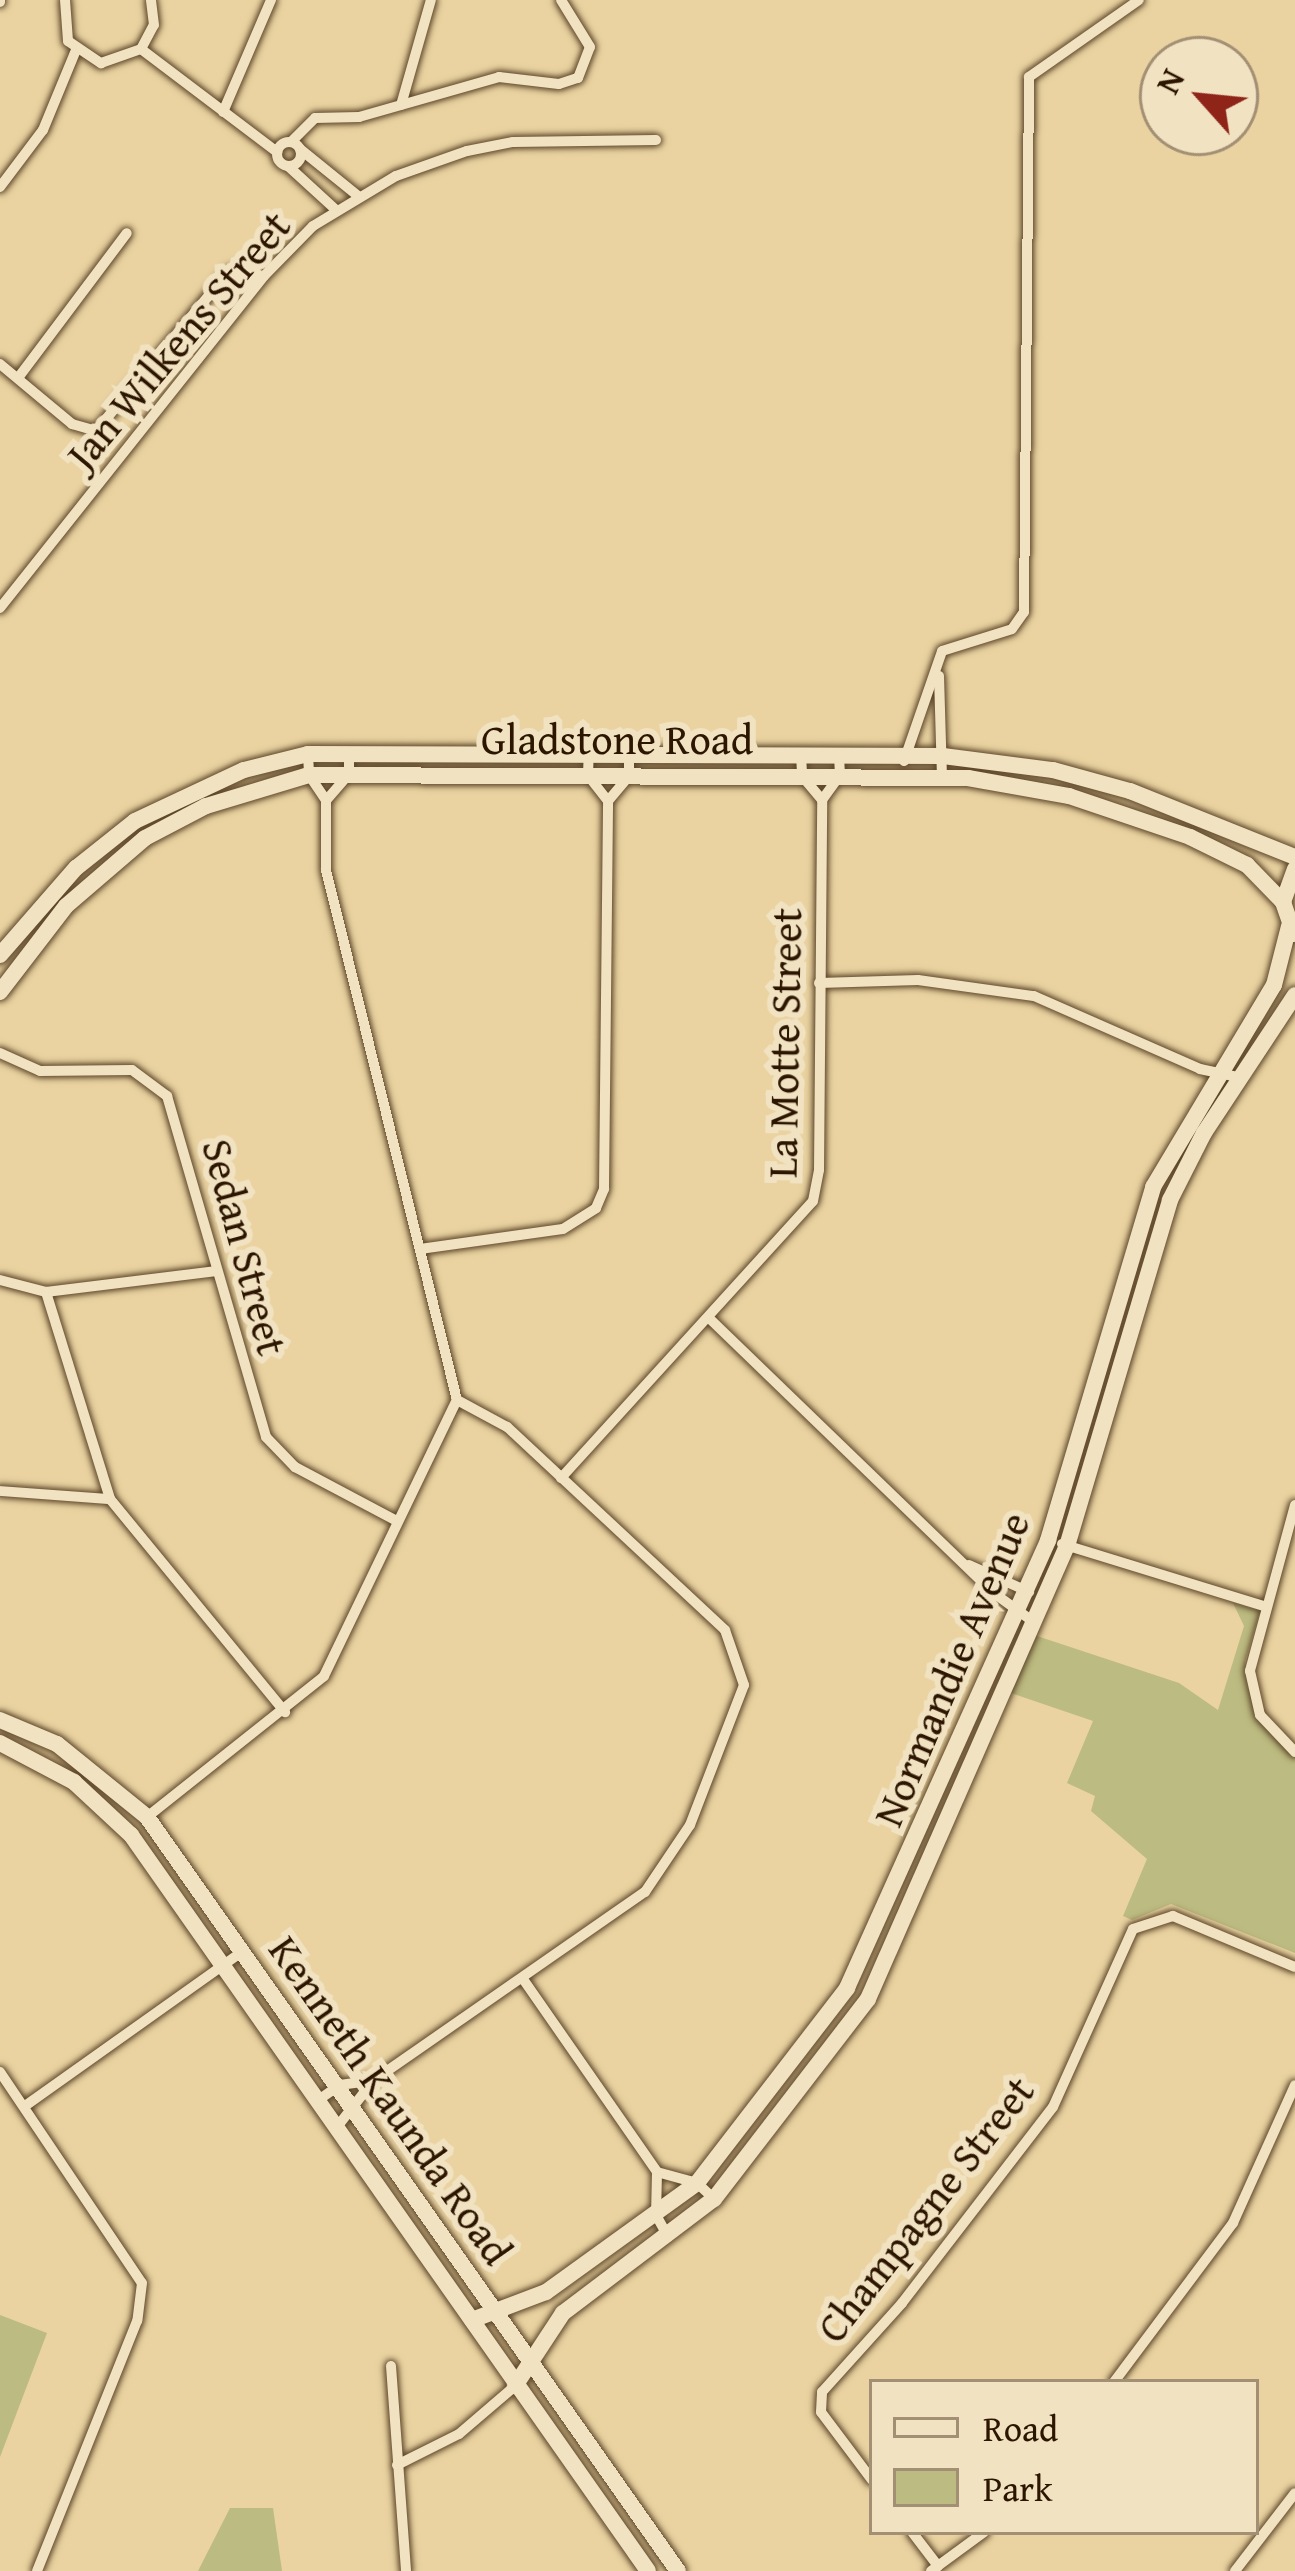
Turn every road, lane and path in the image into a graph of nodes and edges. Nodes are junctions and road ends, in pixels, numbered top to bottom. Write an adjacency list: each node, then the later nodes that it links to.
1 (65, 0): 8 (street)
2 (151, 0): 7 (street)
3 (271, 0): 10 (street)
4 (431, 0): 9 (street)
5 (561, 0): 9 (street)
6 (1139, 0): 23 (street)
7 (141, 49): 8 (street); 10 (street)
8 (76, 50): 15 (street)
9 (401, 105): 12 (street)
10 (223, 112): 13 (street)
11 (656, 140): 16 (street, Jan Wilkens Street)
12 (295, 145): 13 (street); 14 (street); 16 (street)
13 (277, 152): 14 (street)
14 (288, 166): 17 (street)
15 (0, 187)
16 (358, 196): 17 (street, Jan Wilkens Street)
17 (336, 210): 22 (street, Jan Wilkens Street)
18 (127, 232): 21 (street)
19 (244, 267): 21 (street)
20 (0, 364): 21 (street)
21 (18, 378)
22 (0, 608)
23 (938, 666): 30 (street); 31 (street)
24 (589, 752): 25 (street, Gladstone Road); 27 (street, Gladstone Road); 35 (street)
25 (629, 753): 28 (street, Gladstone Road); 36 (street)
26 (308, 754): 27 (street, Gladstone Road); 33 (street); 47 (street, Gladstone Road)
27 (349, 754): 32 (street)
28 (801, 754): 29 (street, Gladstone Road); 37 (street)
29 (839, 754): 30 (street, Gladstone Road); 34 (street)
30 (905, 755): 31 (street, Gladstone Road); 38 (street)
31 (943, 756): 39 (street); 43 (street, Gladstone Road)
32 (349, 773): 33 (street, Gladstone Road); 35 (street, Gladstone Road); 40 (street)
33 (309, 775): 40 (street); 49 (street, Gladstone Road)
34 (840, 775): 37 (street, Gladstone Road); 38 (street, Gladstone Road); 41 (street)
35 (588, 776): 36 (street, Gladstone Road); 42 (street)
36 (629, 776): 37 (street, Gladstone Road); 42 (street)
37 (802, 776): 41 (street)
38 (903, 776): 39 (street, Gladstone Road)
39 (942, 777): 45 (street, Gladstone Road)
40 (326, 800): 57 (street)
41 (822, 800): 48 (street, La Motte Street)
42 (608, 801): 57 (street)
43 (1295, 857)
44 (1295, 869): 45 (street)
45 (1283, 902): 46 (street)
46 (1292, 930): 52 (street, Normandie Avenue)
47 (0, 955)
48 (818, 982): 53 (street); 61 (street, La Motte Street)
49 (0, 992)
50 (1295, 995): 54 (street, Normandie Avenue)
51 (0, 1052): 58 (street, Sedan Street)
52 (1220, 1068): 53 (street); 54 (street); 55 (street, Normandie Avenue)
53 (1200, 1069): 55 (street)
54 (1238, 1077): 56 (street, Normandie Avenue)
55 (1207, 1089): 56 (street); 68 (street, Normandie Avenue)
56 (1223, 1101): 69 (street, Normandie Avenue)
57 (420, 1249): 62 (street)
58 (217, 1271): 60 (street); 67 (street, Sedan Street)
59 (0, 1280): 60 (street)
60 (46, 1292): 65 (street)
61 (711, 1320): 63 (street, La Motte Street); 70 (street)
62 (457, 1400): 63 (street); 67 (street)
63 (561, 1478): 84 (street)
64 (0, 1491): 65 (street)
65 (110, 1498): 76 (street)
66 (1295, 1505): 73 (street)
67 (398, 1521): 76 (street)
68 (1048, 1540): 69 (street); 71 (street, Normandie Avenue)
69 (1067, 1546): 72 (street, Normandie Avenue); 73 (street)
70 (966, 1564): 71 (street); 74 (street)
71 (1028, 1591): 72 (street); 74 (street, Normandie Avenue)
72 (1046, 1599): 75 (street, Normandie Avenue)
73 (1264, 1606): 79 (street)
74 (1017, 1613): 75 (street); 85 (street, Normandie Avenue)
75 (1035, 1623): 86 (street, Normandie Avenue)
76 (285, 1712): 80 (street)
77 (0, 1720): 80 (street, Kenneth Kaunda Road)
78 (0, 1743): 82 (street, Kenneth Kaunda Road)
79 (1295, 1752)
80 (147, 1817): 81 (street, Kenneth Kaunda Road)
81 (242, 1952): 82 (street); 89 (street, Kenneth Kaunda Road)
82 (222, 1966): 91 (street, Kenneth Kaunda Road); 92 (street)
83 (1295, 1967): 109 (street, Champagne Street)
84 (523, 1979): 88 (street); 95 (street)
85 (819, 2028): 86 (street); 97 (street, Normandie Avenue)
86 (839, 2042): 99 (street, Normandie Avenue)
87 (0, 2072): 92 (street)
88 (374, 2080): 89 (street); 93 (street)
89 (340, 2085): 91 (street); 93 (street, Kenneth Kaunda Road)
90 (1295, 2085): 106 (street)
91 (317, 2101): 94 (street, Kenneth Kaunda Road)
92 (25, 2106): 114 (street)
93 (356, 2110): 94 (street); 96 (street, Kenneth Kaunda Road)
94 (337, 2127): 98 (street, Kenneth Kaunda Road)
95 (657, 2172): 97 (street); 100 (street)
96 (407, 2181): 98 (street); 102 (street, Kenneth Kaunda Road)
97 (697, 2182): 99 (street); 100 (street, Normandie Avenue)
98 (386, 2196): 103 (street, Kenneth Kaunda Road)
99 (714, 2199): 101 (street, Normandie Avenue)
100 (656, 2215): 101 (street); 102 (street, Normandie Avenue)
101 (668, 2237): 104 (street, Normandie Avenue)
102 (494, 2306): 103 (street, Normandie Avenue); 104 (street, Kenneth Kaunda Road)
103 (472, 2320): 107 (street, Kenneth Kaunda Road)
104 (531, 2365): 107 (street, Normandie Avenue); 117 (street, Kenneth Kaunda Road)
105 (391, 2366): 108 (street)
106 (1116, 2379)
107 (515, 2386): 108 (street); 116 (street, Kenneth Kaunda Road)
108 (397, 2464): 115 (street)
109 (869, 2476)
110 (1295, 2493): 118 (street)
111 (914, 2535): 113 (street)
112 (980, 2535): 113 (street)
113 (935, 2569)
114 (38, 2571)
115 (406, 2571)
116 (648, 2571)
117 (678, 2571)
118 (1235, 2571)

